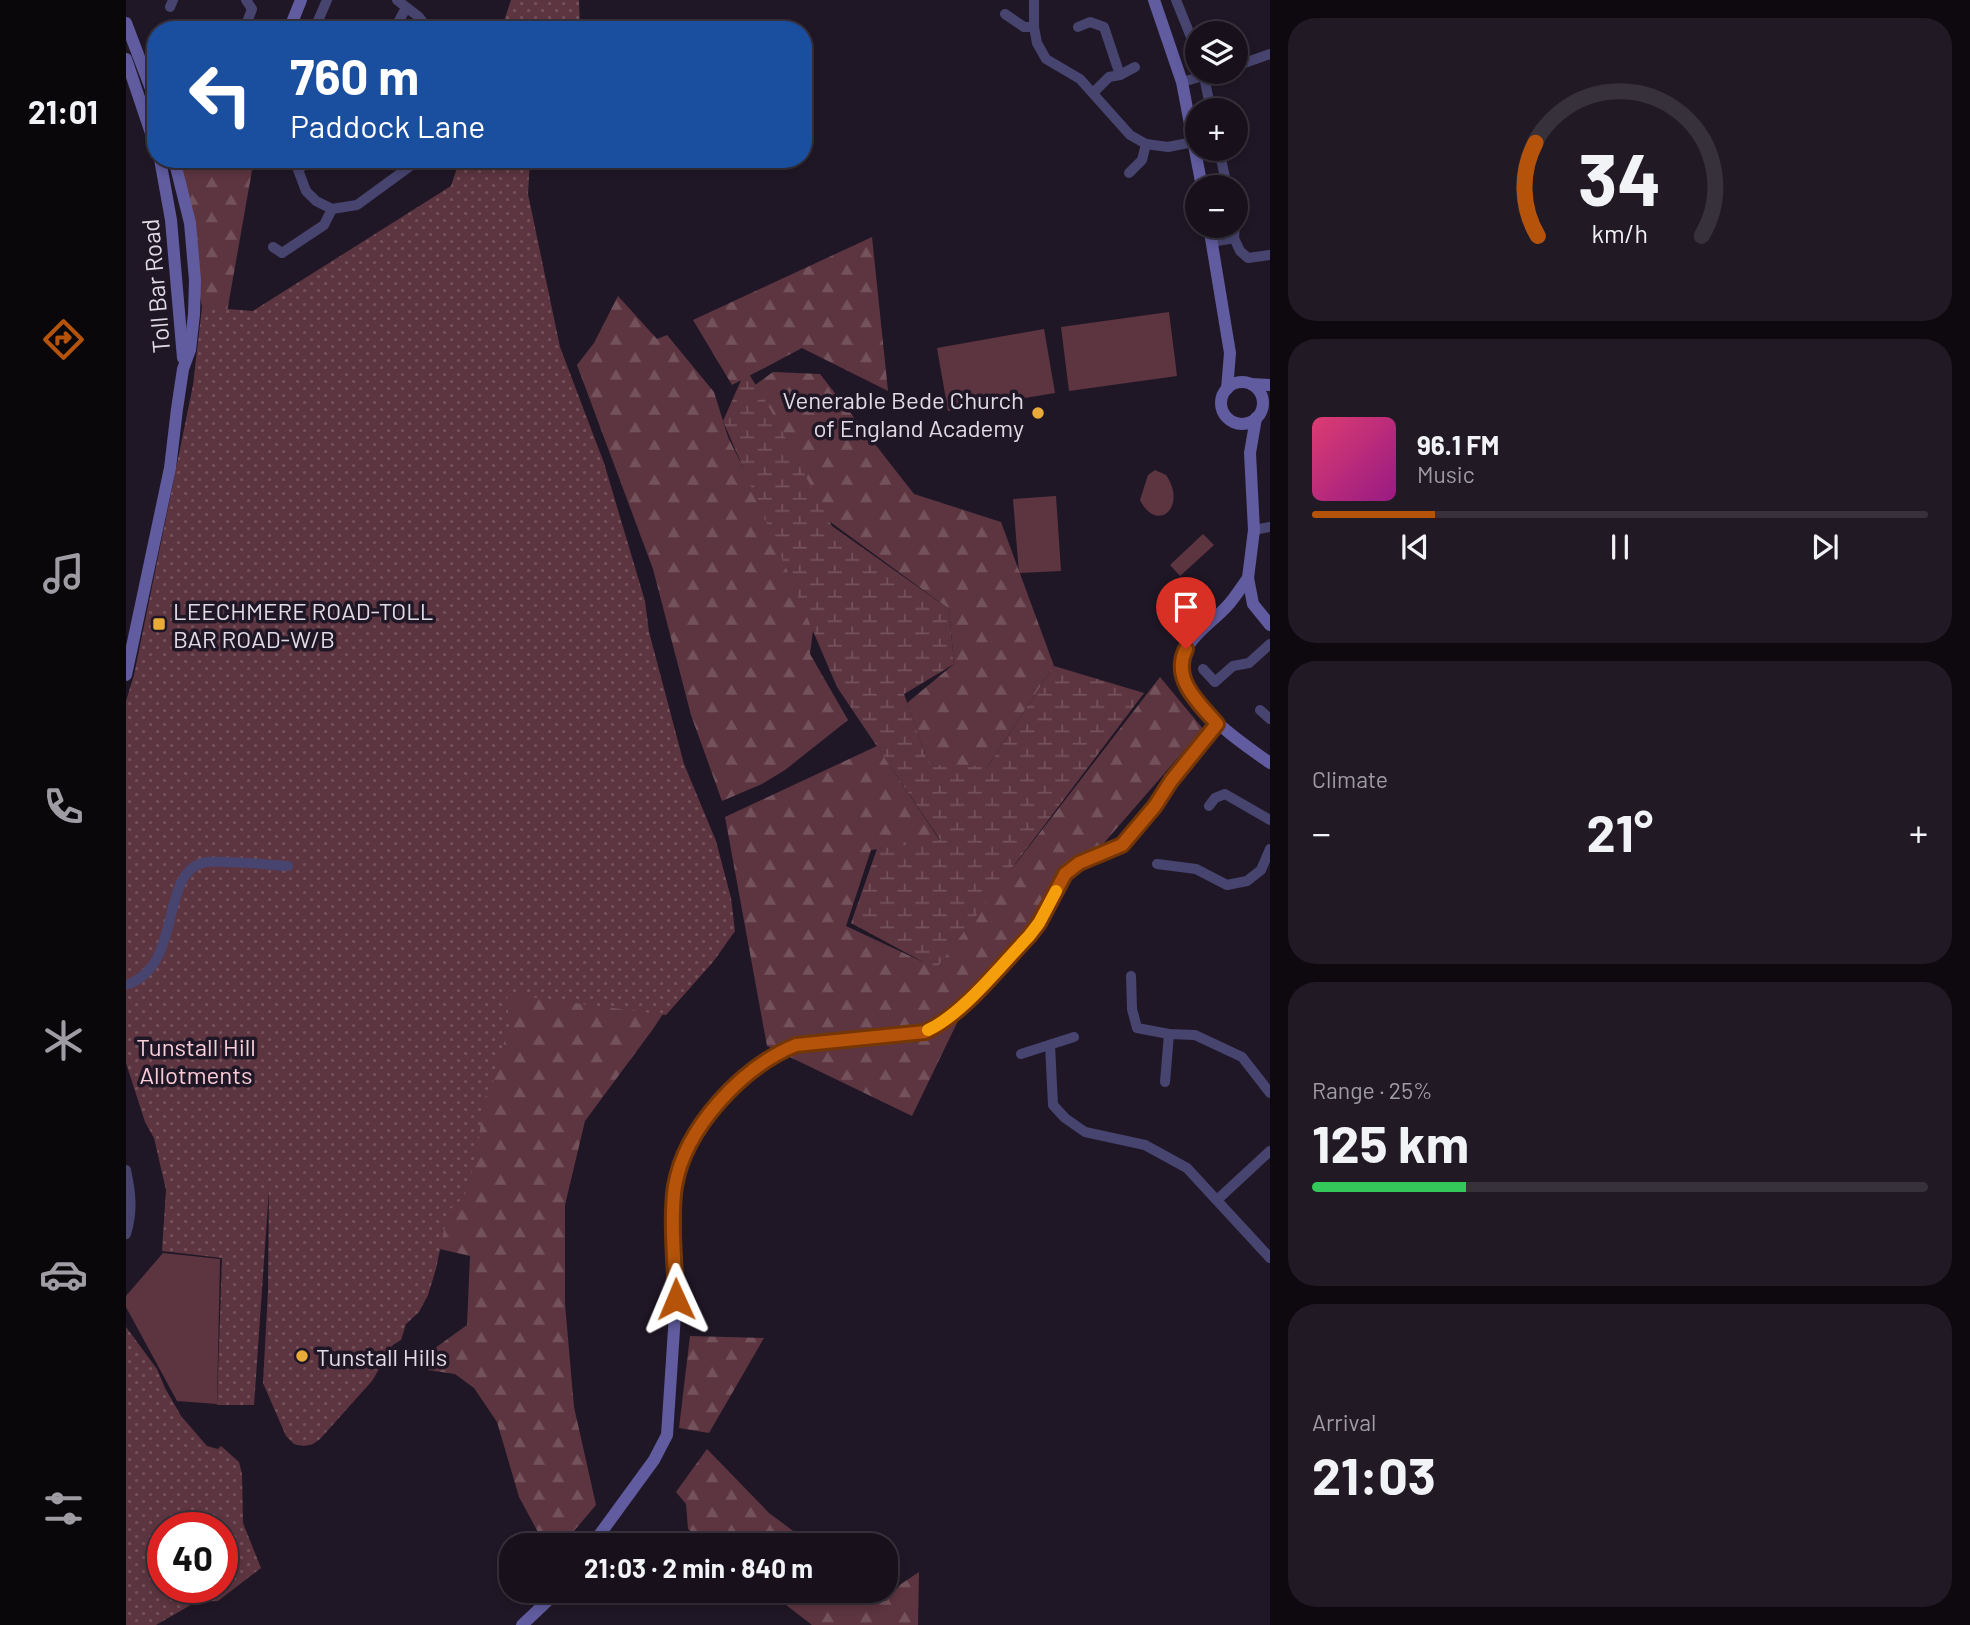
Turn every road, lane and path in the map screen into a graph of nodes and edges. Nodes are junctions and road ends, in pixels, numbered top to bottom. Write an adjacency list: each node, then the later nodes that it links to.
1 (246, 0): 10 (street)
2 (301, 0): 11 (main road)
3 (327, 0): 12 (street)
4 (397, 0): 8 (street)
5 (1034, 0): 17 (street)
6 (1154, 0): 26 (main road)
7 (1176, 0): 15 (street)
8 (406, 8): 13 (street); 14 (street)
9 (1004, 14): 17 (street)
10 (247, 21)
11 (293, 21)
12 (318, 21)
13 (399, 21)
14 (422, 21)
15 (1185, 22)
16 (126, 23): 24 (main road)
17 (1034, 27): 27 (street)
18 (1078, 27): 23 (street)
19 (1270, 54): 21 (street)
20 (126, 59): 29 (main road)
21 (1248, 62)
22 (1135, 67): 23 (street)
23 (1120, 75): 27 (street)
24 (147, 77)
25 (1185, 81): 26 (street)
26 (1182, 82): 28 (main road)
27 (1094, 92): 31 (street)
28 (1185, 98)
29 (147, 121)
30 (1185, 143): 31 (street)
31 (1146, 144): 36 (street)
32 (170, 168): 44 (main road, Toll Bar Road)
33 (172, 168): 44 (main road, Toll Bar Road)
34 (297, 168): 37 (street)
35 (408, 168): 37 (street)
36 (1129, 173)
37 (332, 209): 41 (street)
38 (1211, 238): 40 (main road)
39 (1234, 238): 40 (street); 42 (street)
40 (1212, 242): 43 (main road)
41 (273, 247)
42 (1270, 255)
43 (1230, 353): 45 (main road); 47 (main road)
44 (183, 369): 56 (main road, Toll Bar Road)
45 (1249, 384): 46 (main road); 47 (main road); 48 (main road)
46 (1270, 385)
47 (1227, 388): 49 (main road)
48 (1263, 411): 49 (main road); 50 (main road)
49 (1237, 424): 50 (main road)
50 (1250, 453): 52 (main road)
51 (1270, 527): 52 (street)
52 (1254, 530): 53 (main road)
53 (1248, 578): 54 (main road); 55 (main road)
54 (1250, 597): 55 (main road); 57 (main road)
55 (1229, 604): 64 (main road)
56 (132, 625): 59 (main road, Toll Bar Road)
57 (1270, 625)
58 (1270, 643): 60 (street)
59 (129, 644): 61 (main road, Toll Bar Road)
60 (1203, 669)
61 (126, 675)
62 (1260, 710): 63 (street)
63 (1270, 719)
64 (1217, 724): 65 (main road); 84 (main road)
65 (1270, 763)
66 (1209, 806): 67 (street)
67 (1270, 820)
68 (1270, 849): 69 (street)
69 (1157, 864)
70 (288, 866): 72 (street)
71 (1131, 976): 73 (street)
72 (126, 985)
73 (1169, 1034): 77 (street); 78 (street)
74 (1074, 1037): 75 (street)
75 (1050, 1045): 76 (street); 81 (street)
76 (1021, 1054)
77 (1165, 1082)
78 (1270, 1093)
79 (1270, 1151): 81 (street)
80 (126, 1170): 82 (street)
81 (1217, 1200): 83 (street)
82 (126, 1234)
83 (1270, 1258)
84 (601, 1533)
85 (545, 1603): 86 (main road)
86 (522, 1625)

